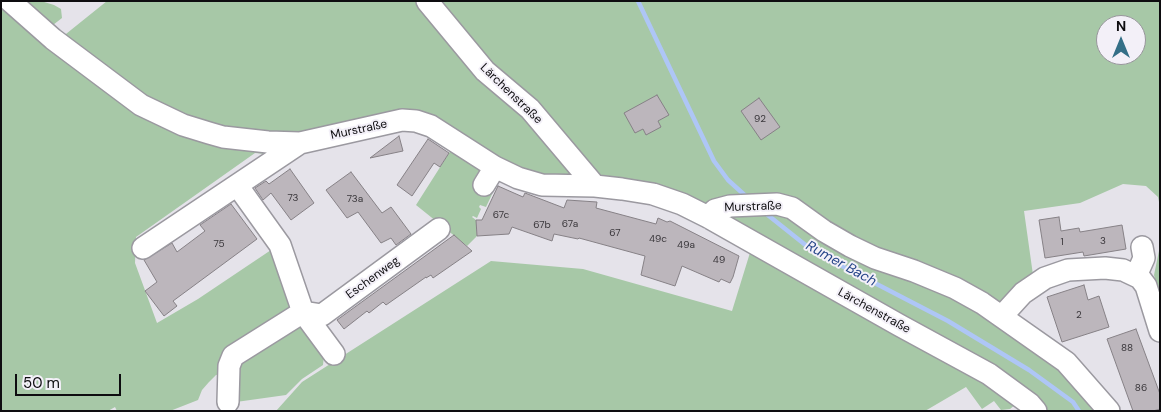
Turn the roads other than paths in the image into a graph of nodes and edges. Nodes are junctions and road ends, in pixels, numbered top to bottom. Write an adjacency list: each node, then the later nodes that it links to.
1 (10, 1): 3 (street, Murstraße)
2 (427, 1): 7 (street, Lärchenstraße)
3 (300, 143): 4 (street, Murstraße); 6 (street, Murstraße)
4 (495, 167): 5 (street); 7 (street, Murstraße)
5 (484, 185)
6 (237, 186): 11 (street, Murstraße); 13 (street)
7 (594, 186): 8 (street, Murstraße)
8 (708, 217): 14 (street, Murstraße); 18 (street, Lärchenstraße)
9 (439, 229): 13 (street, Eschenweg)
10 (1142, 247): 12 (street)
11 (143, 248)
12 (1136, 276): 14 (street); 15 (street)
13 (303, 312): 16 (street); 17 (street, Eschenweg)
14 (1002, 316): 19 (street, Murstraße)
15 (1160, 331)
16 (334, 354)
17 (228, 402)
18 (1036, 411)
19 (1109, 411)

